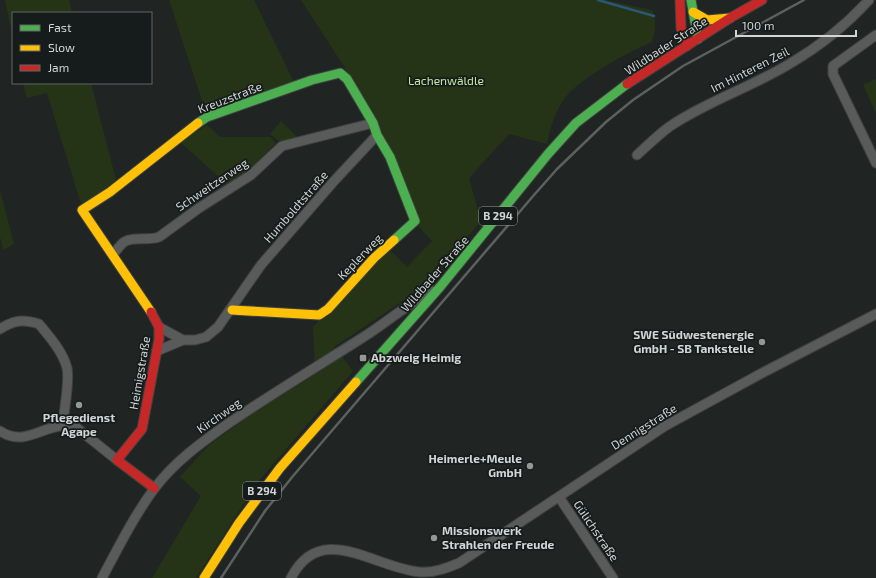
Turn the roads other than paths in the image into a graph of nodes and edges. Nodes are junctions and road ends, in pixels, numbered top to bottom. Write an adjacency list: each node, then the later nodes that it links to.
1 (680, 0): 9 (main road)
2 (691, 0): 5 (main road)
3 (762, 0): 6 (main road, Wildbader Straße / B 294)
4 (868, 0): 12 (street, Im Hinteren Zeil)
5 (693, 12): 6 (main road); 8 (main road)
6 (730, 18): 8 (main road, Wildbader Straße / B 294)
7 (876, 34): 13 (street)
8 (698, 39): 9 (main road, Wildbader Straße / B 294)
9 (687, 46): 16 (main road, Wildbader Straße / B 294)
10 (373, 123): 11 (main road); 14 (main road, Kreuzstraße); 15 (street, Schweitzerweg)
11 (377, 135): 17 (street, Humboldtstraße); 17 (main road, Keplerweg)
12 (637, 155)
13 (876, 163)
14 (82, 210): 15 (main road, Heimigstraße)
15 (113, 254): 21 (main road, Heimigstraße)
16 (440, 287): 19 (street, Kirchweg); 20 (main road, Wildbader Straße / B 294)
17 (232, 310): 23 (street, Humboldtstraße)
18 (876, 314): 29 (street, Dennigstraße)
19 (392, 317): 20 (street); 28 (street, Kirchweg)
20 (409, 322): 32 (main road, Wildbader Straße / B 294)
21 (159, 327): 23 (street); 24 (main road, Heimigstraße)
22 (0, 329): 25 (street)
23 (183, 340): 24 (street, Humboldtstraße)
24 (157, 351): 27 (main road, Heimigstraße)
25 (63, 424): 26 (street); 27 (street)
26 (0, 431)
27 (117, 460): 28 (main road)
28 (154, 488): 31 (street, Kirchweg)
29 (559, 497): 30 (street, Dennigstraße); 34 (street, Gülichstraße)
30 (434, 575): 33 (street, Dennigstraße)
31 (102, 578)
32 (204, 578)
33 (292, 578)
34 (612, 578)

